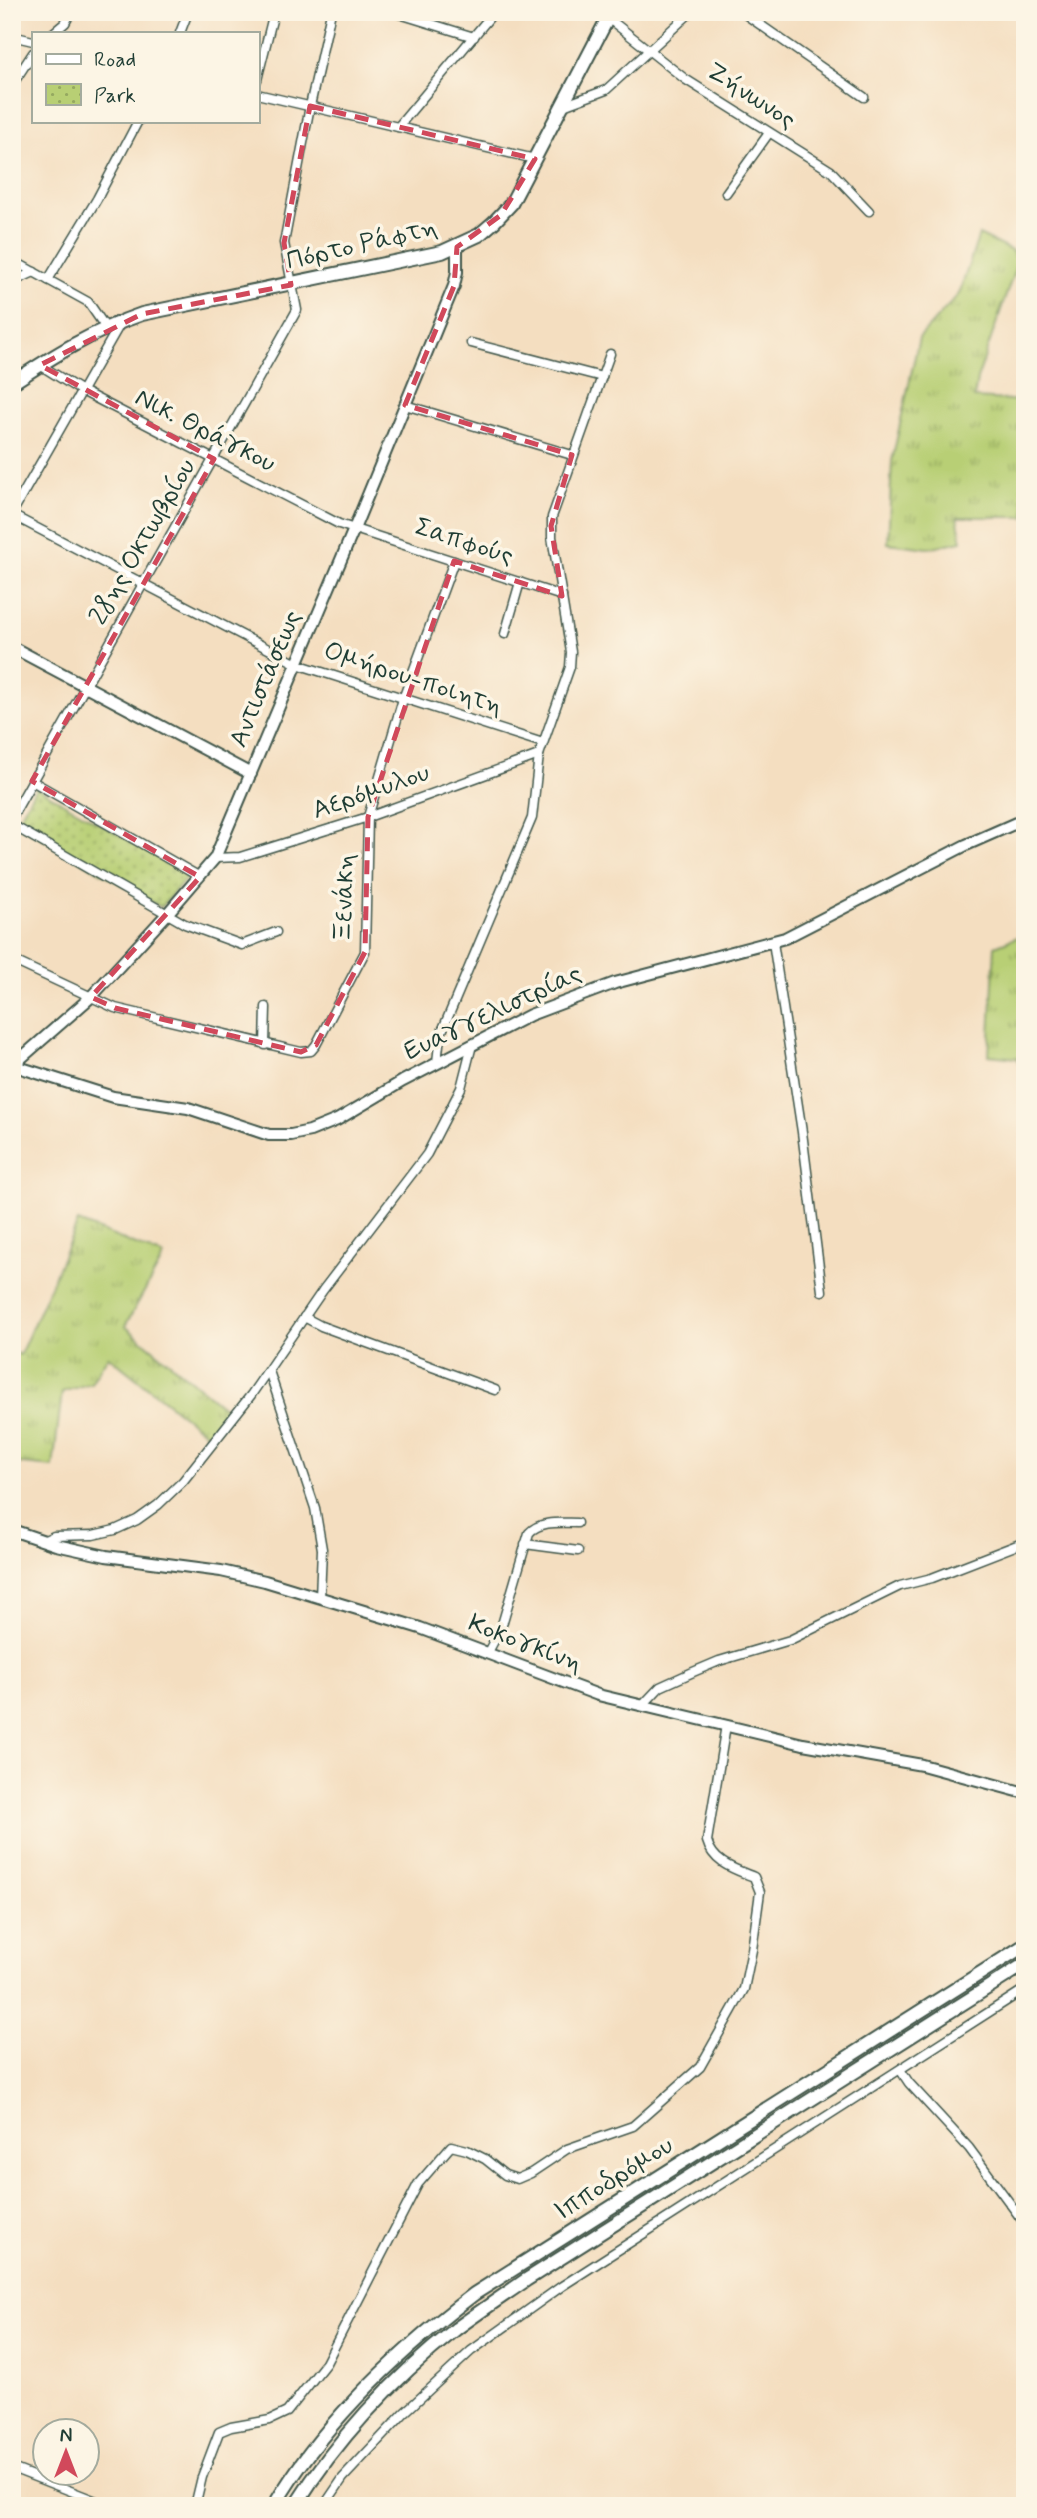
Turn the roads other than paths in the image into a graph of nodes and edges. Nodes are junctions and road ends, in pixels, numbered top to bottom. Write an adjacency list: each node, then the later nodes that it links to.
1 (71, 12): 11 (street)
2 (188, 12): 12 (street)
3 (274, 12): 18 (street)
4 (331, 12): 22 (street, 28ης Οκτωβρίου)
5 (393, 12): 10 (street)
6 (494, 12): 14 (street)
7 (691, 12): 16 (street)
8 (742, 12): 21 (street)
9 (610, 15): 16 (street, Ζήνωνος); 23 (main road, Πόρτο Ράφτη)
10 (425, 16): 14 (street)
11 (54, 32)
12 (180, 32)
13 (12, 37): 15 (street)
14 (474, 37): 25 (street)
15 (32, 41)
16 (650, 51): 23 (street); 26 (street, Ζήνωνος)
17 (32, 55): 19 (street)
18 (259, 72)
19 (12, 85)
20 (259, 94): 22 (street)
21 (864, 97)
22 (310, 106): 25 (street); 35 (street, 28ης Οκτωβρίου)
23 (563, 106): 27 (main road, Πόρτο Ράφτη)
24 (137, 122): 33 (street)
25 (398, 127): 27 (street)
26 (769, 134): 28 (street); 29 (street, Ζήνωνος)
27 (535, 159): 30 (main road, Πόρτο Ράφτη)
28 (726, 193)
29 (869, 211)
30 (457, 247): 35 (main road, Πόρτο Ράφτη); 44 (street, Αντιστάσεως)
31 (12, 260): 32 (street)
32 (34, 272): 33 (street); 34 (street)
33 (48, 280): 37 (street)
34 (12, 282)
35 (292, 285): 36 (main road, Πόρτο Ράφτη); 46 (street, 28ης Οκτωβρίου)
36 (121, 321): 37 (main road, Πόρτο Ράφτη); 43 (street)
37 (106, 328): 40 (main road, Πόρτο Ράφτη)
38 (471, 343): 41 (street)
39 (610, 354): 41 (street)
40 (40, 365): 42 (main road, Πόρτο Ράφτη); 43 (street, Νικ. Θράγκου)
41 (602, 377): 45 (street)
42 (12, 383)
43 (80, 390): 46 (street, Νικ. Θράγκου); 47 (street)
44 (405, 405): 45 (street); 48 (street, Αντιστάσεως)
45 (572, 455): 52 (street)
46 (214, 459): 48 (street, Νικ. Θράγκου); 51 (street, 28ης Οκτωβρίου)
47 (12, 514): 51 (street, Ομήρου-ποιητη)
48 (355, 529): 49 (street, Σαπφούς); 55 (street, Αντιστάσεως)
49 (454, 561): 50 (street, Σαπφούς); 57 (street, Ξενάκη)
50 (520, 582): 52 (street, Σαπφούς); 53 (street)
51 (143, 585): 55 (street, Ομήρου-ποιητη); 56 (street, 28ης Οκτωβρίου)
52 (562, 596): 58 (street)
53 (505, 634)
54 (12, 647): 56 (street)
55 (297, 664): 57 (street, Ομήρου-ποιητη); 60 (street, Αντιστάσεως)
56 (86, 686): 60 (street); 61 (street, 28ης Οκτωβρίου)
57 (403, 699): 58 (street, Ομήρου-ποιητη); 64 (street, Ξενάκη)
58 (543, 743): 59 (street)
59 (539, 755): 64 (street, Αερόμυλου); 77 (street)
60 (251, 774): 67 (street, Αντιστάσεως)
61 (32, 781): 62 (street, 28ης Οκτωβρίου); 68 (street)
62 (15, 805): 63 (street, 28ης Οκτωβρίου)
63 (12, 817)
64 (368, 817): 67 (street, Αερόμυλου); 75 (street, Ξενάκη)
65 (1025, 819): 71 (street, Ευαγγελιστρίας)
66 (12, 825): 69 (street)
67 (215, 858): 68 (street, Αντιστάσεως)
68 (200, 877): 69 (street, Αντιστάσεως)
69 (167, 914): 70 (street); 73 (street, Αντιστάσεως)
70 (276, 932)
71 (773, 942): 76 (street, Ευαγγελιστρίας); 79 (street)
72 (12, 960): 73 (street)
73 (91, 997): 75 (street); 78 (street, Αντιστάσεως)
74 (266, 1007): 75 (street)
75 (265, 1045)
76 (472, 1045): 77 (street, Ευαγγελιστρίας); 80 (street)
77 (437, 1062): 78 (street, Ευαγγελιστρίας)
78 (12, 1065)
79 (822, 1291)
80 (304, 1317): 81 (street); 82 (street)
81 (269, 1370): 85 (street); 89 (street)
82 (495, 1390)
83 (577, 1523): 87 (street)
84 (12, 1530): 85 (street, Κοκογκίνη)
85 (45, 1541): 89 (street, Κοκογκίνη)
86 (1025, 1542): 91 (street)
87 (525, 1544): 88 (street); 90 (street)
88 (578, 1551)
89 (320, 1598): 90 (street, Κοκογκίνη)
90 (487, 1654): 91 (street, Κοκογκίνη)
91 (642, 1706): 92 (street, Κοκογκίνη)
92 (726, 1726): 93 (street, Κοκογκίνη); 101 (street)
93 (1025, 1790)
94 (1025, 1945): 102 (main road, Ιπποδρόμου)
95 (1025, 1964): 103 (main road, Ιπποδρόμου)
96 (1025, 1989): 97 (street)
97 (901, 2071): 98 (street); 104 (street)
98 (1025, 2224)
99 (12, 2468): 100 (street)
100 (109, 2506)
101 (195, 2506)
102 (274, 2506)
103 (295, 2506)
104 (324, 2506)

